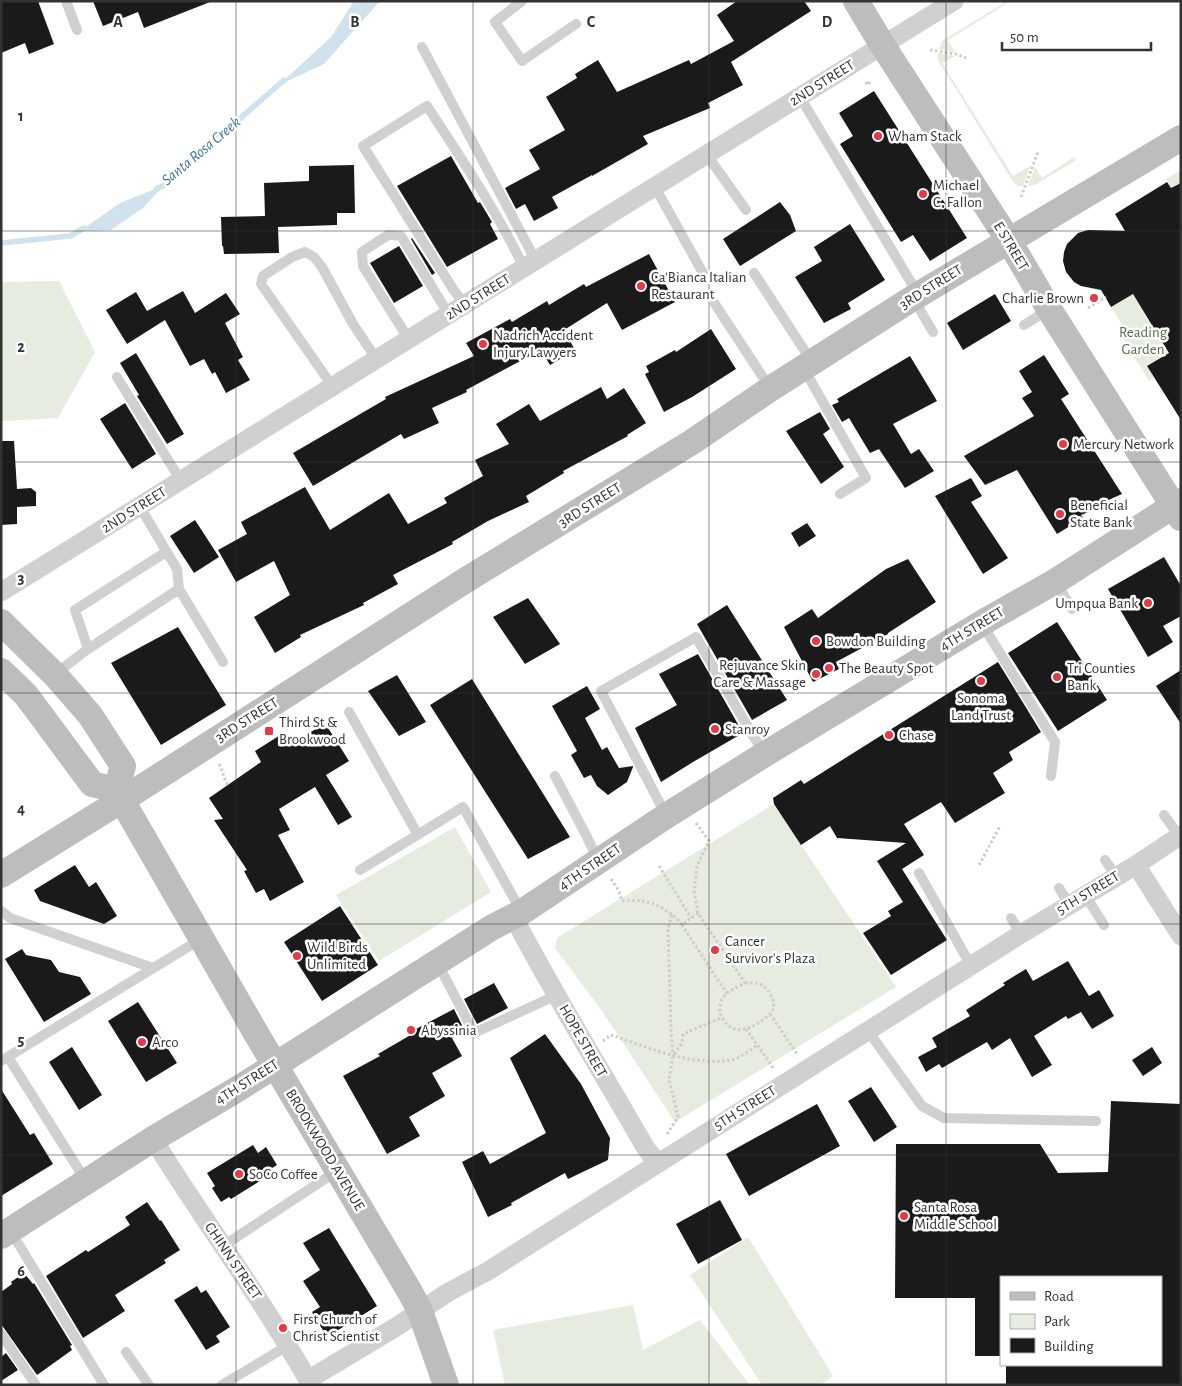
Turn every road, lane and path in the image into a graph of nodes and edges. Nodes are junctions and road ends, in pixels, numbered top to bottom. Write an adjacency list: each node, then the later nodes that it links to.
1 (66, 1): 6 (lane)
2 (522, 1): 5 (lane)
3 (856, 1): 7 (street, E STREET)
4 (954, 1): 7 (street, 2ND STREET)
5 (576, 24)
6 (77, 30)
7 (883, 46): 13 (street, 2ND STREET); 20 (street, E STREET)
8 (422, 47): 21 (lane)
9 (930, 50): 10 (path)
10 (966, 58)
11 (866, 82): 12 (path)
12 (870, 82)
13 (800, 97): 16 (street, 2ND STREET); 24 (lane)
14 (1180, 139): 20 (street, 3RD STREET)
15 (1038, 152): 18 (path)
16 (706, 155): 17 (street, 2ND STREET); 19 (lane)
17 (655, 187): 21 (street, 2ND STREET); 22 (lane)
18 (1021, 197)
19 (746, 210)
20 (1009, 240): 24 (street, 3RD STREET); 29 (street, E STREET)
21 (530, 264): 27 (street, 2ND STREET); 27 (lane)
22 (703, 273)
23 (754, 273): 35 (lane)
24 (916, 296): 32 (lane); 35 (street, 3RD STREET)
25 (1106, 298): 28 (path)
26 (715, 304): 38 (lane)
27 (465, 305): 30 (street, 2ND STREET)
28 (1088, 308)
29 (1049, 309): 31 (lane); 42 (street, E STREET)
30 (449, 315): 33 (street, 2ND STREET); 33 (lane)
31 (1024, 325)
32 (933, 332)
33 (408, 340): 34 (street, 2ND STREET)
34 (377, 360): 37 (street, 2ND STREET); 37 (lane)
35 (808, 365): 38 (street, 3RD STREET); 40 (lane)
36 (117, 377): 39 (lane)
37 (333, 387): 39 (street, 2ND STREET)
38 (770, 389): 60 (street, 3RD STREET)
39 (181, 481): 41 (street, 2ND STREET)
40 (840, 494)
41 (140, 507): 43 (lane); 46 (street, 2ND STREET)
42 (1178, 508): 44 (street, 4TH STREET)
43 (166, 552): 45 (lane); 50 (lane)
44 (1056, 582): 47 (lane); 49 (street, 4TH STREET)
45 (179, 589): 50 (lane); 51 (lane)
46 (1, 592)
47 (1072, 609)
48 (1, 622): 53 (street)
49 (982, 623): 55 (street, 4TH STREET); 58 (lane)
50 (88, 649): 53 (lane)
51 (223, 662)
52 (1, 671): 60 (street)
53 (55, 675): 60 (street)
54 (350, 712): 64 (lane)
55 (765, 754): 61 (street, 4TH STREET); 61 (lane)
56 (219, 763): 59 (path)
57 (555, 776): 66 (lane)
58 (1051, 776)
59 (228, 785)
60 (119, 795): 73 (street, 3RD STREET); 87 (street, BROOKWOOD AVENUE)
61 (675, 810): 66 (street, 4TH STREET); 78 (path)
62 (1164, 815): 65 (lane)
63 (1000, 826): 68 (path)
64 (418, 835): 71 (lane); 79 (lane)
65 (1180, 835): 69 (street, 5TH STREET)
66 (599, 860): 79 (street, 4TH STREET); 80 (path)
67 (1104, 860): 74 (lane)
68 (979, 865)
69 (1136, 865): 74 (street, 5TH STREET); 86 (street)
70 (659, 866): 81 (path)
71 (360, 870)
72 (919, 873): 89 (lane)
73 (1, 875)
74 (1116, 876): 76 (street, 5TH STREET)
75 (1059, 888): 76 (lane)
76 (1077, 900): 84 (lane); 85 (street, 5TH STREET)
77 (1, 910): 90 (lane)
78 (698, 913): 81 (path); 91 (path)
79 (518, 914): 88 (street, 4TH STREET); 93 (street, HOPE STREET)
80 (672, 915): 83 (path); 100 (path)
81 (691, 918): 83 (path)
82 (1011, 918): 85 (lane)
83 (682, 925): 92 (path)
84 (1104, 925)
85 (1021, 934): 89 (street, 5TH STREET)
86 (1181, 936)
87 (201, 938): 90 (lane); 102 (street, BROOKWOOD AVENUE)
88 (437, 962): 93 (lane); 102 (street, 4TH STREET)
89 (971, 966): 97 (street, 5TH STREET)
90 (152, 968): 101 (lane)
91 (745, 983): 92 (path); 94 (path)
92 (727, 994): 95 (path)
93 (557, 995): 99 (street, HOPE STREET)
94 (770, 1014): 96 (path); 103 (path)
95 (721, 1018): 96 (path); 100 (path)
96 (746, 1030): 98 (path)
97 (868, 1031): 103 (street, 5TH STREET); 105 (lane)
98 (758, 1045): 100 (path); 104 (path)
99 (589, 1050): 100 (path); 108 (street, HOPE STREET)
100 (673, 1056): 106 (path)
101 (5, 1059): 110 (lane)
102 (274, 1065): 107 (street, 4TH STREET); 109 (street, BROOKWOOD AVENUE)
103 (807, 1069): 104 (street, 5TH STREET)
104 (784, 1084): 108 (street, 5TH STREET)
105 (1096, 1121)
106 (667, 1134)
107 (153, 1138): 110 (street, 4TH STREET); 112 (street, CHINN STREET)
108 (657, 1163): 113 (street, 5TH STREET)
109 (338, 1171): 112 (lane); 113 (street, BROOKWOOD AVENUE)
110 (87, 1182): 111 (street, 4TH STREET)
111 (6, 1233): 119 (lane)
112 (223, 1246): 115 (street, CHINN STREET)
113 (420, 1311): 117 (street, 5TH STREET); 122 (street, BROOKWOOD AVENUE)
114 (1, 1334): 118 (lane)
115 (289, 1345): 117 (street, CHINN STREET); 121 (lane)
116 (126, 1352): 120 (lane)
117 (308, 1382)
118 (36, 1385)
119 (104, 1385)
120 (149, 1385)
121 (222, 1385)
122 (446, 1385)

